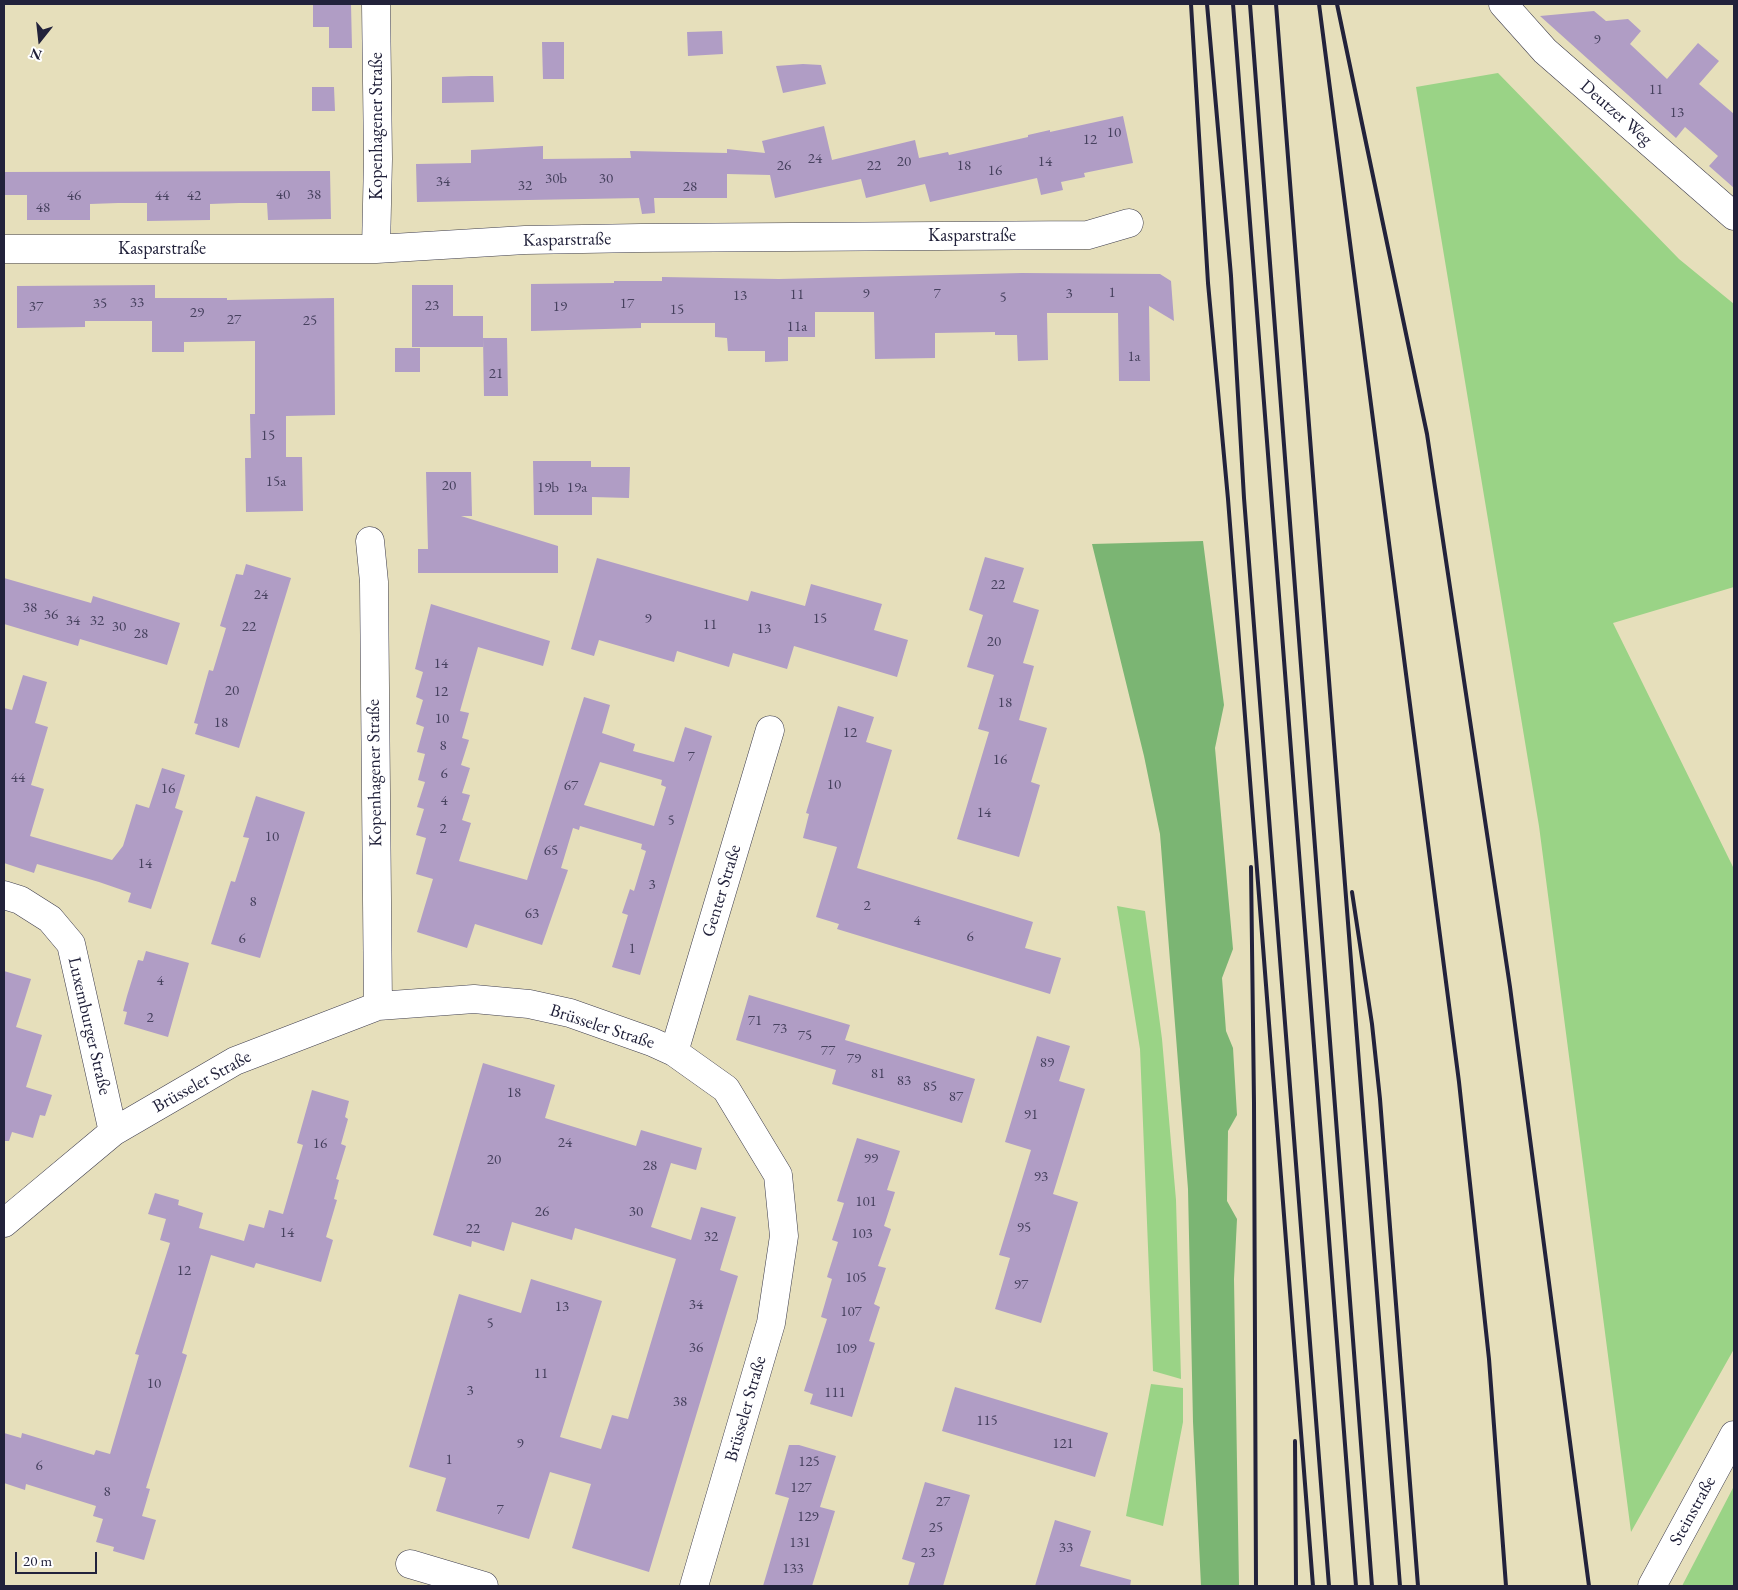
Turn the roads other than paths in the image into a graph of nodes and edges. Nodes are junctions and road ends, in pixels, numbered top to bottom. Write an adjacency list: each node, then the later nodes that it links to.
1 (376, 4): 6 (street, Kopenhagener Straße)
2 (1503, 4): 3 (street, Deutzer Weg)
3 (1734, 216)
4 (1129, 223): 6 (street, Kasparstraße)
5 (4, 249): 6 (street, Kasparstraße)
6 (376, 249)
7 (370, 541): 10 (street, Kopenhagener Straße)
8 (770, 730): 11 (street, Genter Straße)
9 (4, 895): 12 (street, Luxemburger Straße)
10 (378, 1006): 11 (street, Brüsseler Straße); 12 (street, Brüsseler Straße)
11 (674, 1052): 17 (street, Brüsseler Straße)
12 (113, 1132): 13 (street, Brüsseler Straße)
13 (4, 1223)
14 (1734, 1435): 18 (street, Steinstraße)
15 (410, 1564): 16 (street)
16 (484, 1586)
17 (694, 1586)
18 (1652, 1586)

